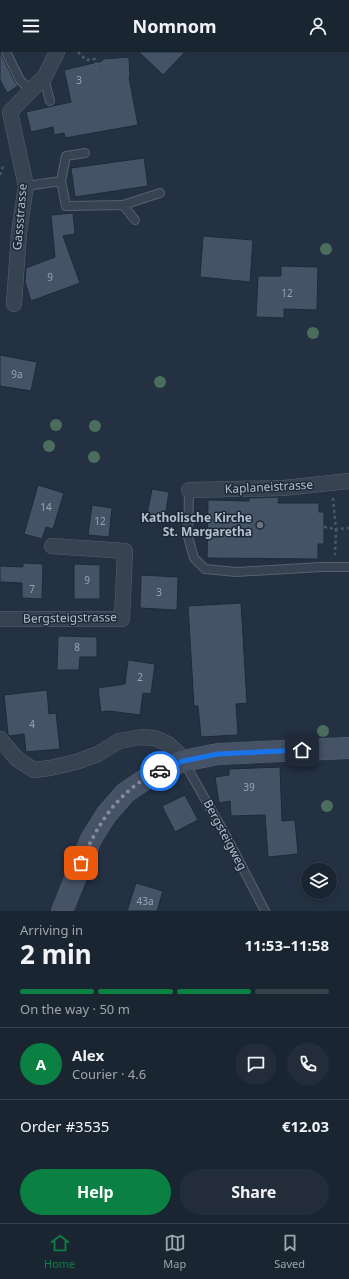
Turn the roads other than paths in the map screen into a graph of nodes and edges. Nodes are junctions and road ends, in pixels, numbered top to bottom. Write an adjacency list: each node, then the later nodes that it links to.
1 (6, 52): 4 (lane)
2 (57, 52): 3 (street, Gassstrasse)
3 (44, 78): 4 (street, Gassstrasse); 5 (lane)
4 (31, 90): 8 (street, Gassstrasse)
5 (50, 101)
6 (85, 153): 7 (lane)
7 (61, 181): 8 (lane); 10 (lane)
8 (26, 186): 12 (street, Gassstrasse)
9 (160, 193): 10 (lane)
10 (123, 205): 11 (lane)
11 (135, 220)
12 (14, 304)
13 (349, 481): 14 (street, Kaplaneistrasse)
14 (188, 490): 16 (lane)
15 (52, 546): 17 (street, Bergsteigstrasse)
16 (349, 567)
17 (0, 619)
18 (0, 739): 20 (street)
19 (349, 748): 20 (street)
20 (183, 761): 21 (street); 22 (lane, Bergsteigweg)
21 (62, 911)
22 (265, 911)

